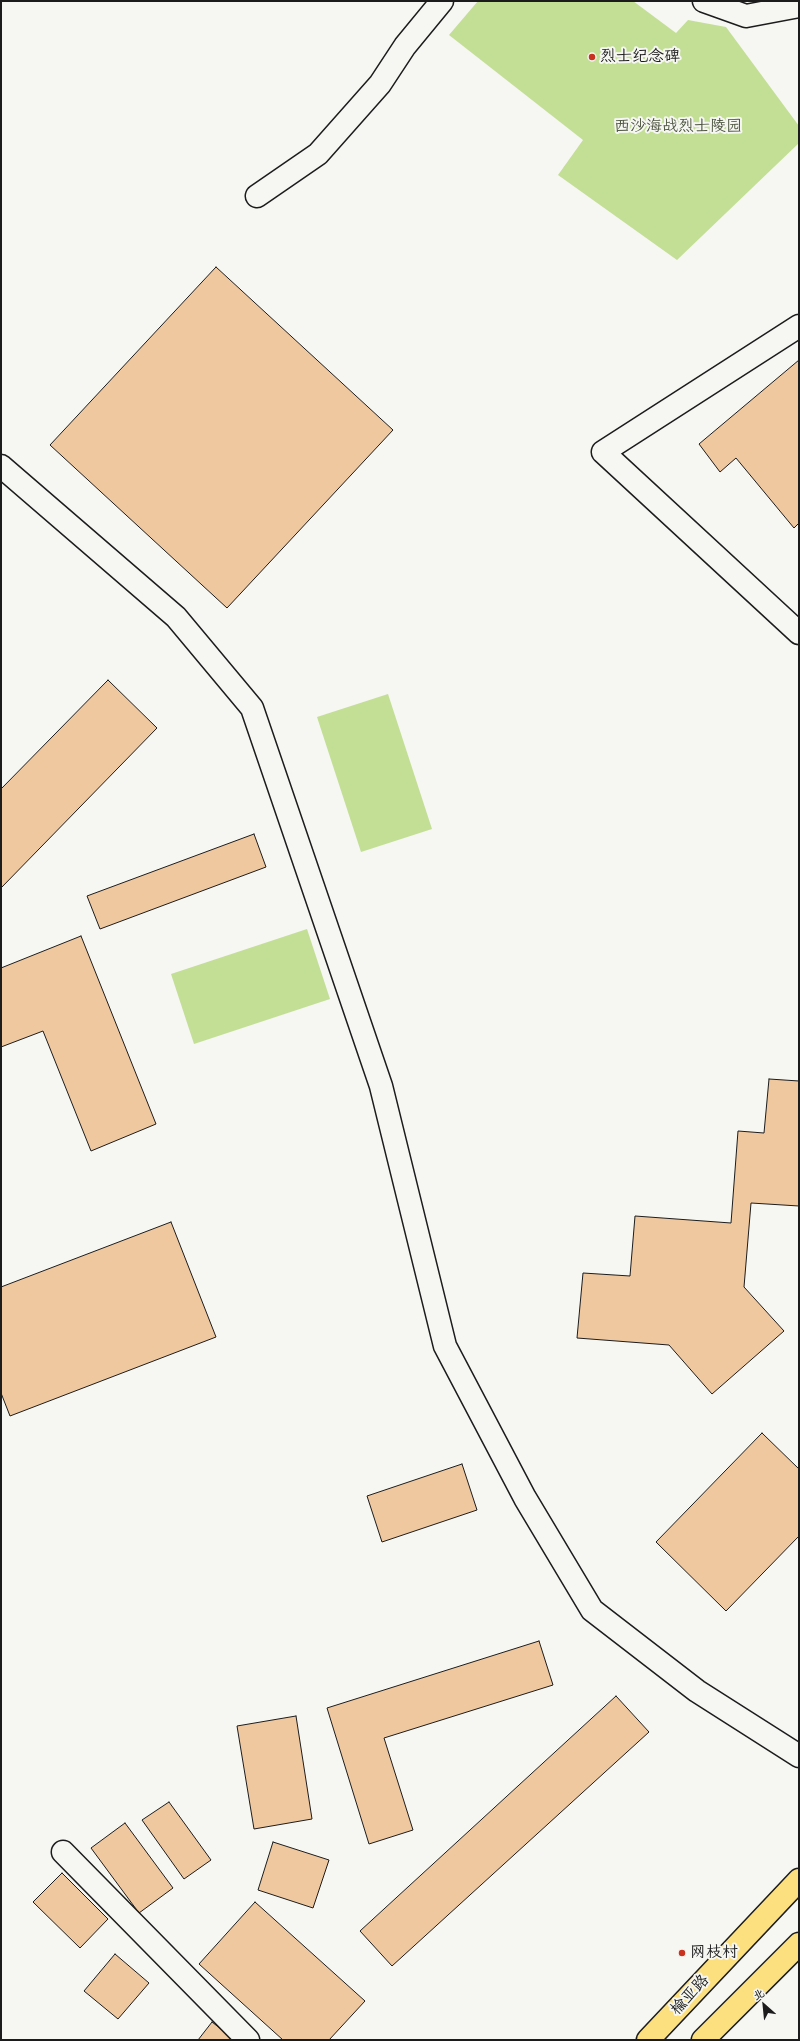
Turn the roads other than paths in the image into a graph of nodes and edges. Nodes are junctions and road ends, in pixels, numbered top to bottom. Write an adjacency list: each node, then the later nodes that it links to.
1 (442, 1): 4 (street)
2 (704, 1): 3 (street)
3 (799, 6)
4 (257, 196)
5 (799, 326): 7 (street)
6 (1, 466): 8 (street)
7 (799, 633)
8 (799, 1756)
9 (62, 1852): 12 (street)
10 (799, 1880): 13 (highway, 榆亚路)
11 (799, 1944): 14 (highway)
12 (248, 2040)
13 (648, 2040)
14 (703, 2040)

